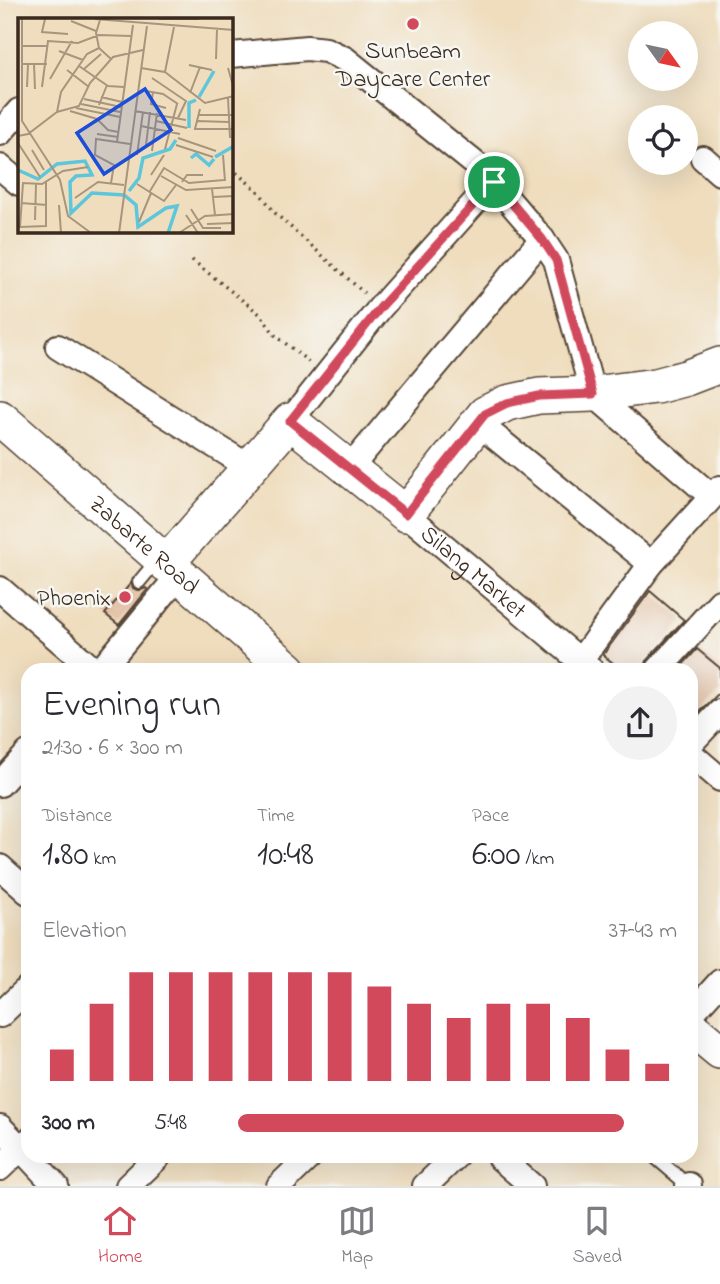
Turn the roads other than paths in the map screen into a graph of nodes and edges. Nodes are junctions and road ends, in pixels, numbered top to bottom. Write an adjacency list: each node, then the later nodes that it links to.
1 (233, 55): 5 (street)
2 (18, 112): 3 (street)
3 (0, 133)
4 (0, 167): 6 (street)
5 (490, 178): 7 (street); 12 (street)
6 (18, 182)
7 (542, 239): 10 (street); 15 (street)
8 (58, 347): 14 (street)
9 (720, 365): 10 (street)
10 (593, 394): 13 (street); 16 (street)
11 (0, 418): 19 (street, Zabarte Road)
12 (290, 421): 14 (street); 15 (street, Silang Market)
13 (478, 422): 17 (street); 18 (street)
14 (249, 467): 19 (street)
15 (349, 468): 17 (street, Silang Market)
16 (716, 492): 18 (street)
17 (406, 514): 25 (street, Silang Market)
18 (651, 564): 26 (street)
19 (161, 570): 23 (street); 24 (street, Zabarte Road)
20 (0, 589): 22 (street)
21 (720, 602): 27 (street)
22 (86, 663)
23 (106, 663)
24 (280, 663)
25 (582, 663)
26 (588, 663)
27 (664, 663)
28 (720, 712): 29 (street)
29 (698, 736)
30 (698, 760): 32 (street)
31 (21, 761): 33 (street)
32 (720, 779)
33 (0, 784)
34 (0, 867): 35 (street)
35 (21, 886)
36 (720, 982): 38 (street)
37 (21, 995): 39 (street)
38 (698, 1006)
39 (0, 1015)
40 (698, 1033): 41 (street)
41 (720, 1051)
42 (0, 1126): 43 (street)
43 (21, 1146)
44 (21, 1154): 51 (street)
45 (36, 1163): 52 (street)
46 (152, 1163): 53 (street)
47 (303, 1163): 54 (street)
48 (449, 1163): 55 (street)
49 (506, 1163): 56 (street)
50 (662, 1163): 57 (lane)
51 (0, 1168)
52 (56, 1186)
53 (128, 1186)
54 (279, 1186)
55 (425, 1186)
56 (532, 1186)
57 (689, 1186)

